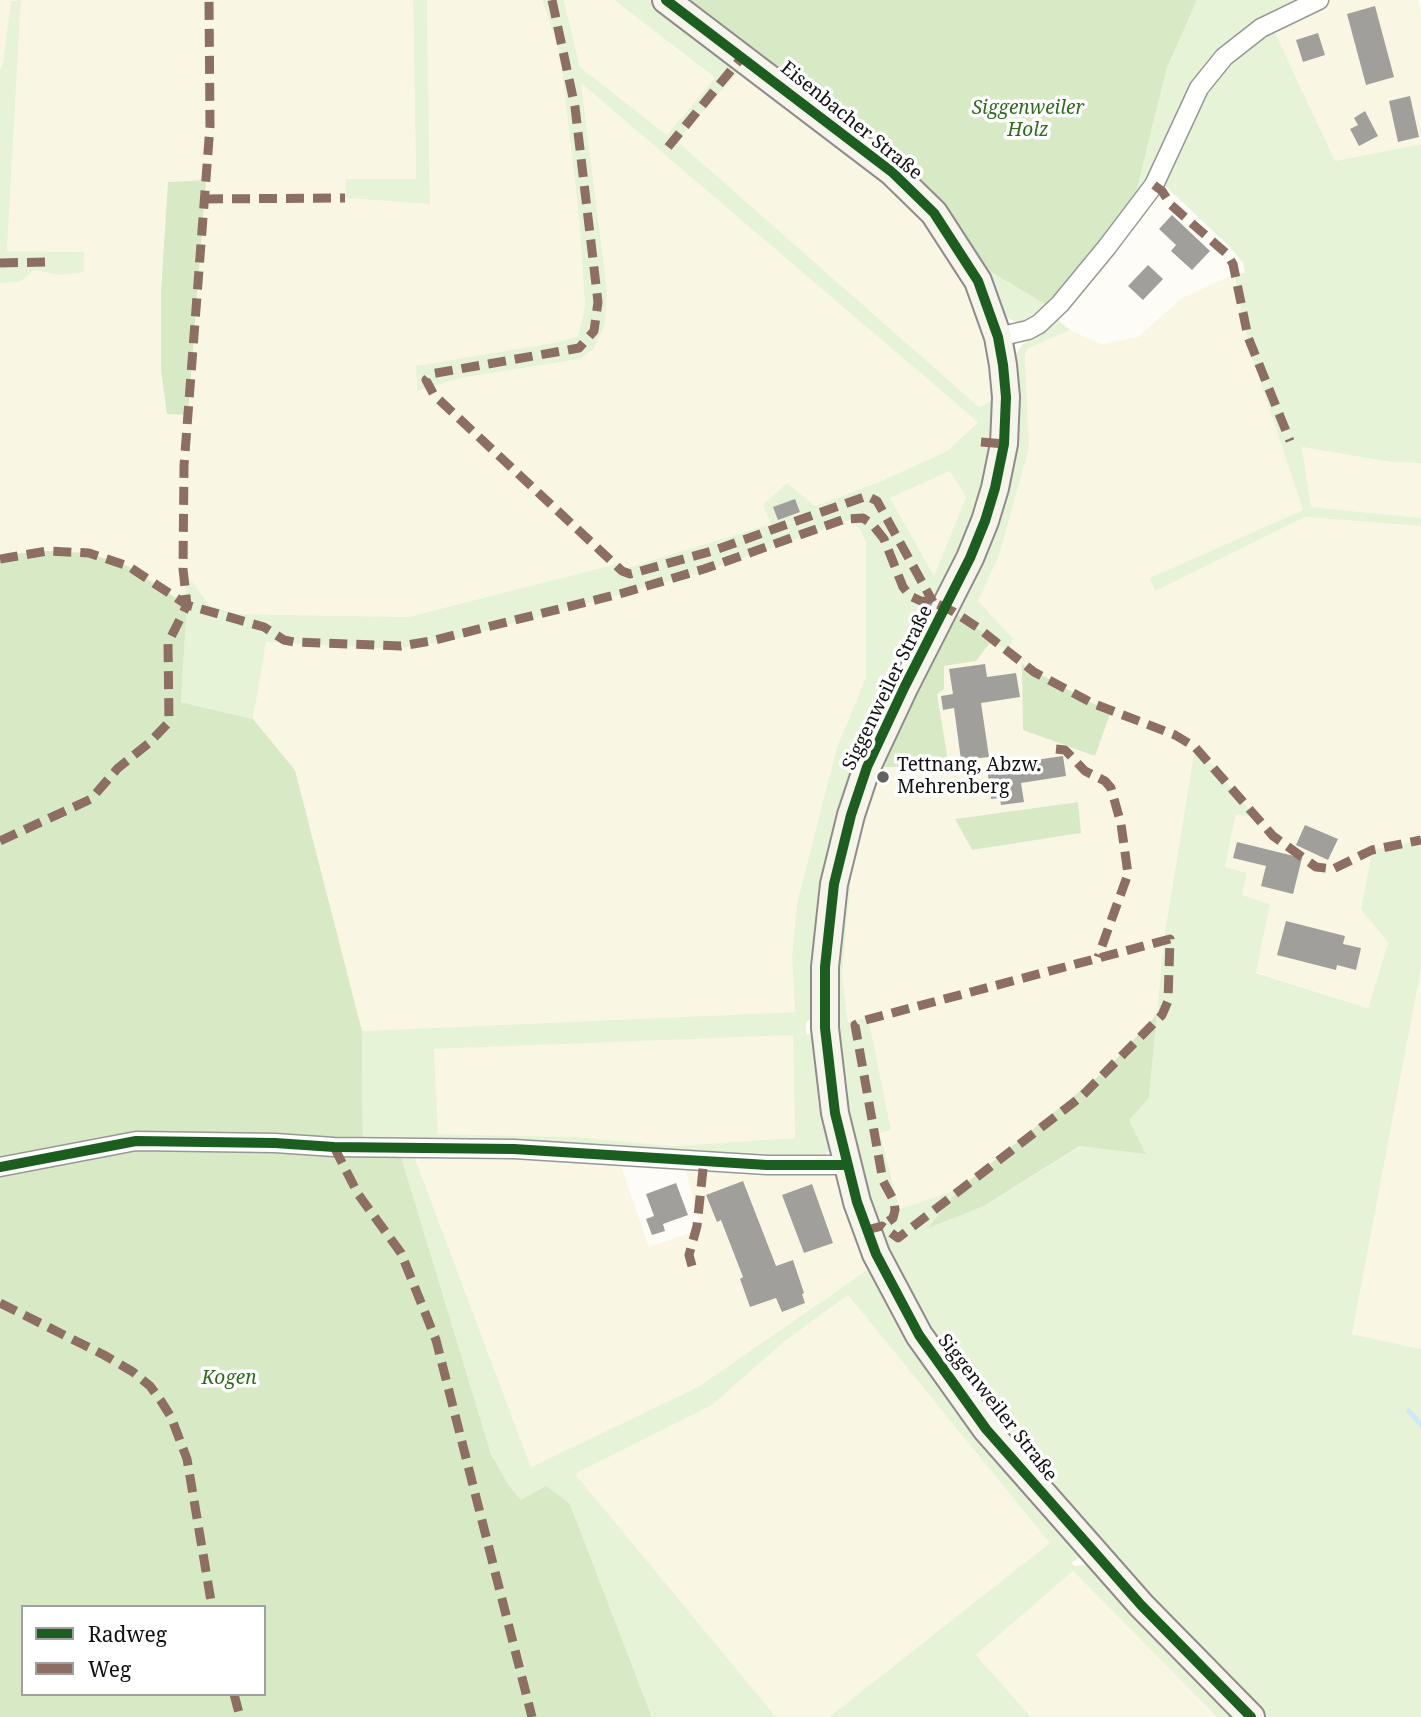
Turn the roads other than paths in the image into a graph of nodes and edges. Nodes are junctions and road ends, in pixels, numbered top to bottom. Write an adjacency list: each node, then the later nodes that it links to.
1 (666, 0): 3 (street, Eisenbacher Straße)
2 (1319, 0): 3 (street)
3 (998, 337): 4 (street, Siggenweiler Straße)
4 (846, 1165): 5 (street); 6 (street, Siggenweiler Straße)
5 (0, 1167)
6 (1251, 1717)

